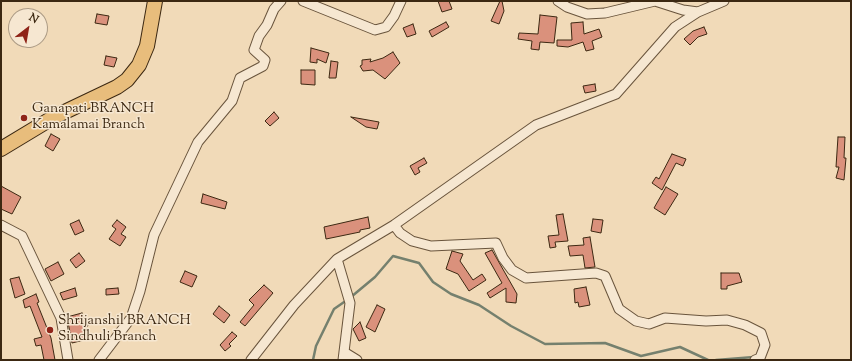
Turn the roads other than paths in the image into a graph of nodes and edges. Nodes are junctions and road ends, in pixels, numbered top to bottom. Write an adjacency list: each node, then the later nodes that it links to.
1 (155, 1): 8 (highway)
2 (282, 1): 14 (street)
3 (303, 1): 4 (street)
4 (401, 1)
5 (558, 1): 7 (street)
6 (724, 1): 7 (street)
7 (698, 12): 10 (street)
8 (1, 149)
9 (1, 225): 13 (street)
10 (394, 225): 11 (street); 17 (street)
11 (337, 259): 12 (street); 15 (street)
12 (343, 356): 16 (street)
13 (68, 360)
14 (99, 360)
15 (251, 360)
16 (357, 360)
17 (755, 360)

